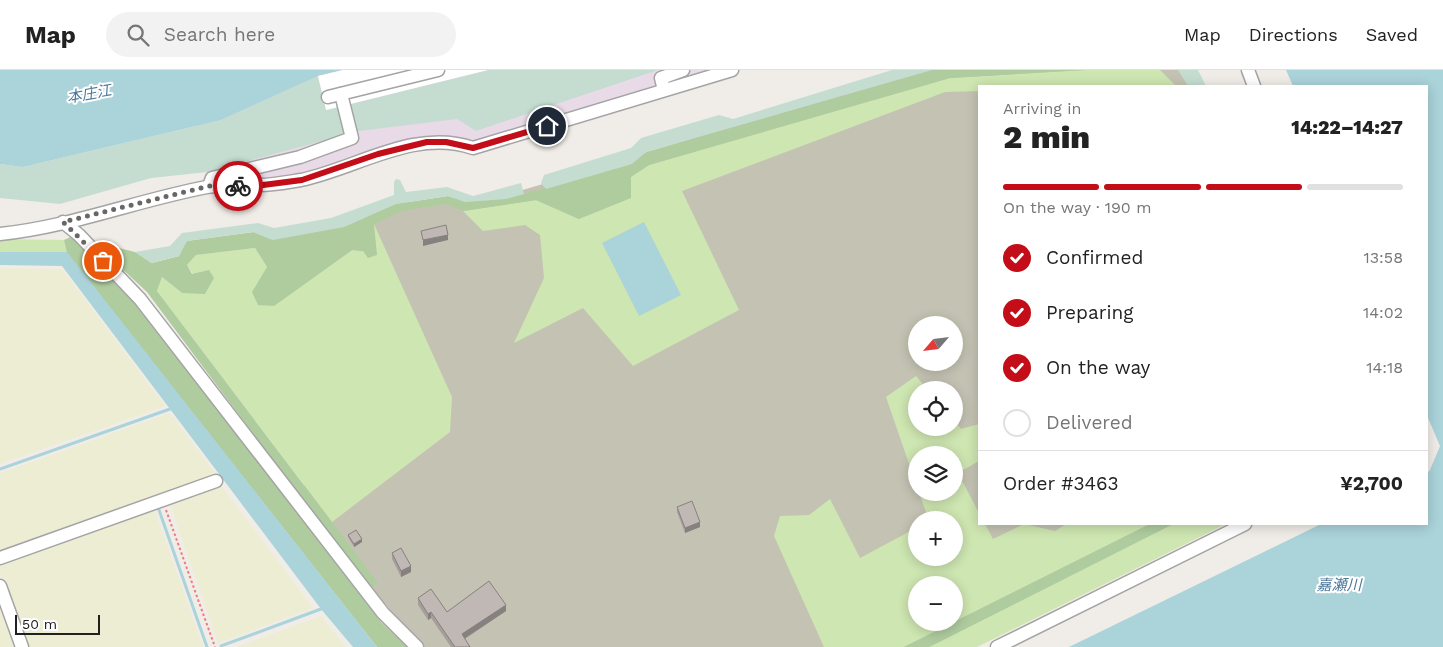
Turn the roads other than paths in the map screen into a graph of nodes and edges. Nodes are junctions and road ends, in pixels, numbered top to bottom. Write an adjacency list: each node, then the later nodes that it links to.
1 (438, 70): 7 (street)
2 (683, 70): 6 (street)
3 (732, 70): 9 (street)
4 (1248, 70): 5 (street)
5 (1254, 85)
6 (663, 86)
7 (341, 94): 8 (street); 9 (street)
8 (328, 97)
9 (209, 186): 10 (street)
10 (63, 222): 11 (street); 17 (street)
11 (0, 234)
12 (216, 481): 14 (street)
13 (1243, 525): 18 (street)
14 (0, 558)
15 (0, 586): 16 (street)
16 (22, 647)
17 (416, 647)
18 (997, 647)

